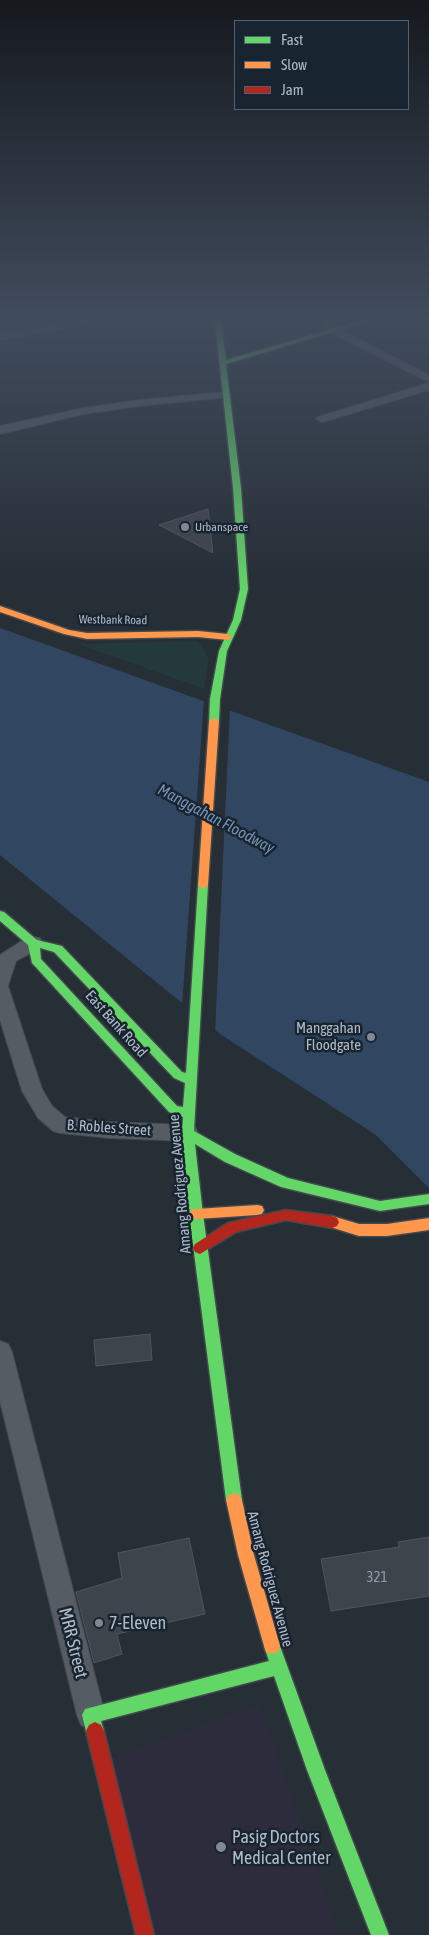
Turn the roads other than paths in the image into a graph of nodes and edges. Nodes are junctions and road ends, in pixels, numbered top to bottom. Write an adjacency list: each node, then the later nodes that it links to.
1 (82, 411): 5 (street)
2 (227, 411): 7 (main road, Amang Rodriguez Avenue)
3 (347, 411): 4 (street)
4 (322, 419)
5 (0, 430)
6 (0, 609): 7 (main road, Westbank Road)
7 (228, 637): 12 (main road, Amang Rodriguez Avenue)
8 (0, 915): 9 (main road, East Bank Road)
9 (33, 943): 10 (street); 12 (main road, East Bank Road); 13 (main road, East Bank Road)
10 (0, 984)
11 (0, 989): 13 (street, B. Robles Street)
12 (190, 1080): 13 (main road, Amang Rodriguez Avenue)
13 (188, 1123): 14 (main road, East Bank Road); 17 (main road, Amang Rodriguez Avenue)
14 (286, 1183): 15 (main road); 16 (main road, East Bank Road)
15 (274, 1192)
16 (429, 1199)
17 (196, 1214): 18 (main road); 20 (main road, Amang Rodriguez Avenue)
18 (286, 1215): 19 (main road); 20 (main road)
19 (429, 1224)
20 (200, 1248): 22 (main road, Amang Rodriguez Avenue)
21 (0, 1352): 23 (street, MRR Street)
22 (278, 1666): 23 (main road); 25 (main road, Amang Rodriguez Avenue)
23 (91, 1715): 24 (main road, MRR Street)
24 (145, 1935)
25 (380, 1935)

